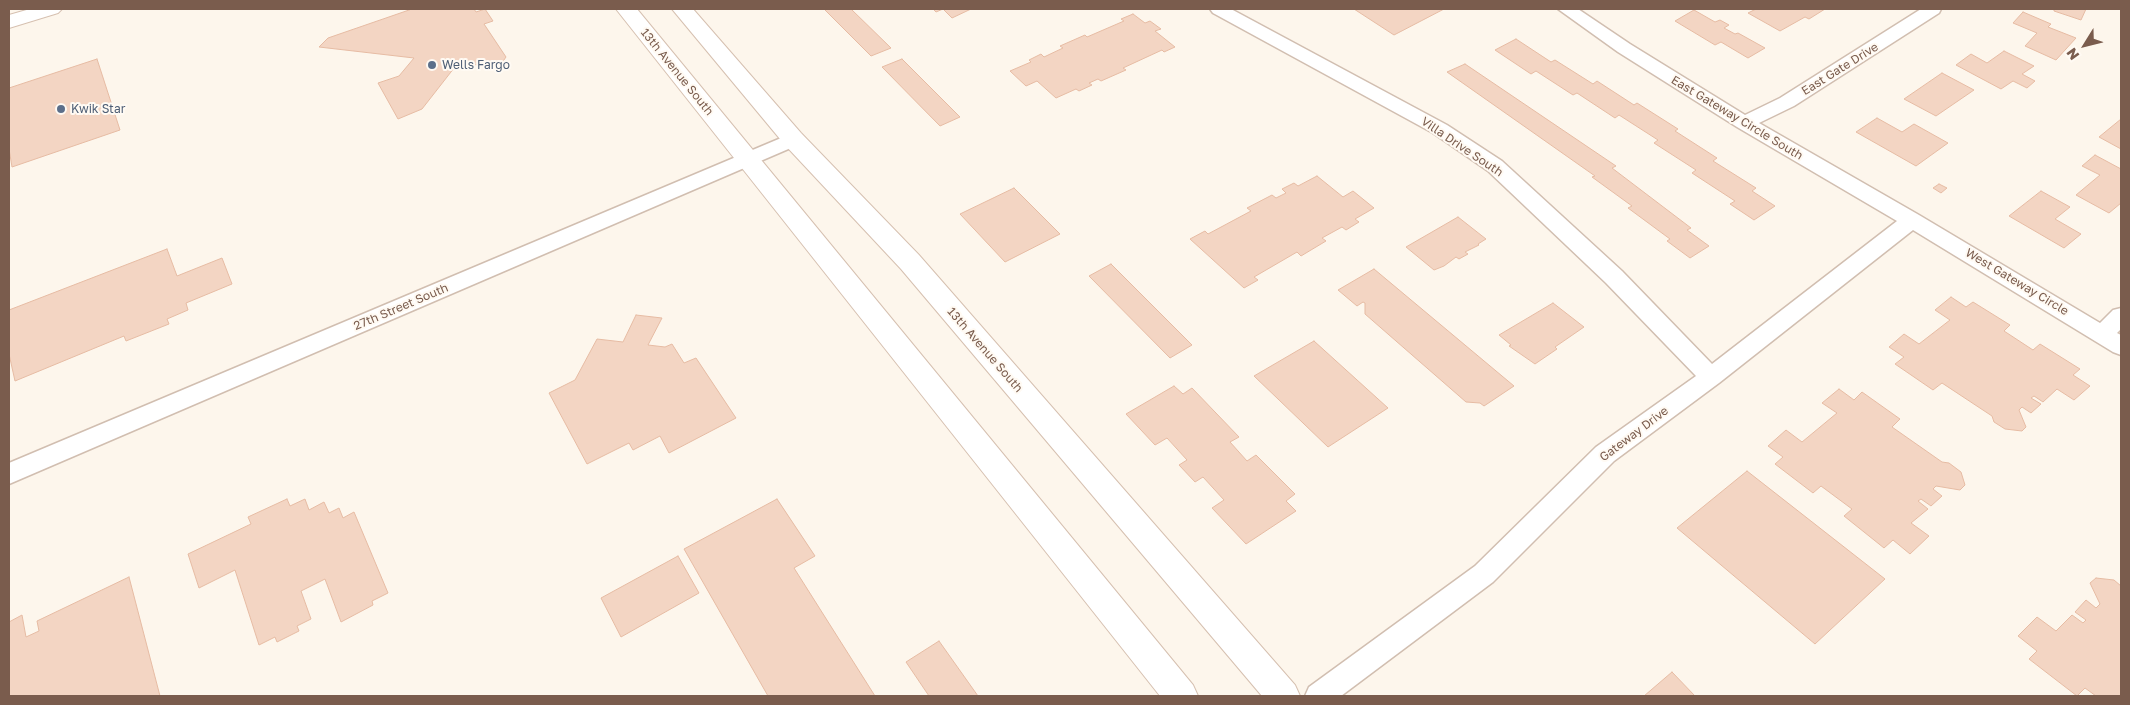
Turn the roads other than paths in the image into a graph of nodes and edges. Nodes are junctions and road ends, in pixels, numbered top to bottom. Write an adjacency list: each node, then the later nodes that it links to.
1 (51, 9): 7 (main road)
2 (626, 9): 10 (main road, 13th Avenue South)
3 (682, 9): 9 (main road, 13th Avenue South)
4 (1219, 9): 15 (street, Villa Drive South)
5 (1567, 9): 8 (street, East Gateway Circle South)
6 (1933, 9): 8 (street, East Gate Drive)
7 (9, 22)
8 (1744, 123): 11 (street, East Gateway Circle South)
9 (793, 138): 10 (street, 27th Street South); 18 (main road, 13th Avenue South)
10 (747, 158): 16 (street, 27th Street South); 17 (main road, 13th Avenue South)
11 (1912, 220): 13 (street, West Gateway Circle); 15 (street, Gateway Drive)
12 (2121, 316): 13 (street)
13 (2102, 334): 14 (street, West Gateway Circle)
14 (2121, 346)
15 (1711, 377): 19 (street, Gateway Drive)
16 (9, 474)
17 (1181, 696)
18 (1283, 696)
19 (1319, 696)

